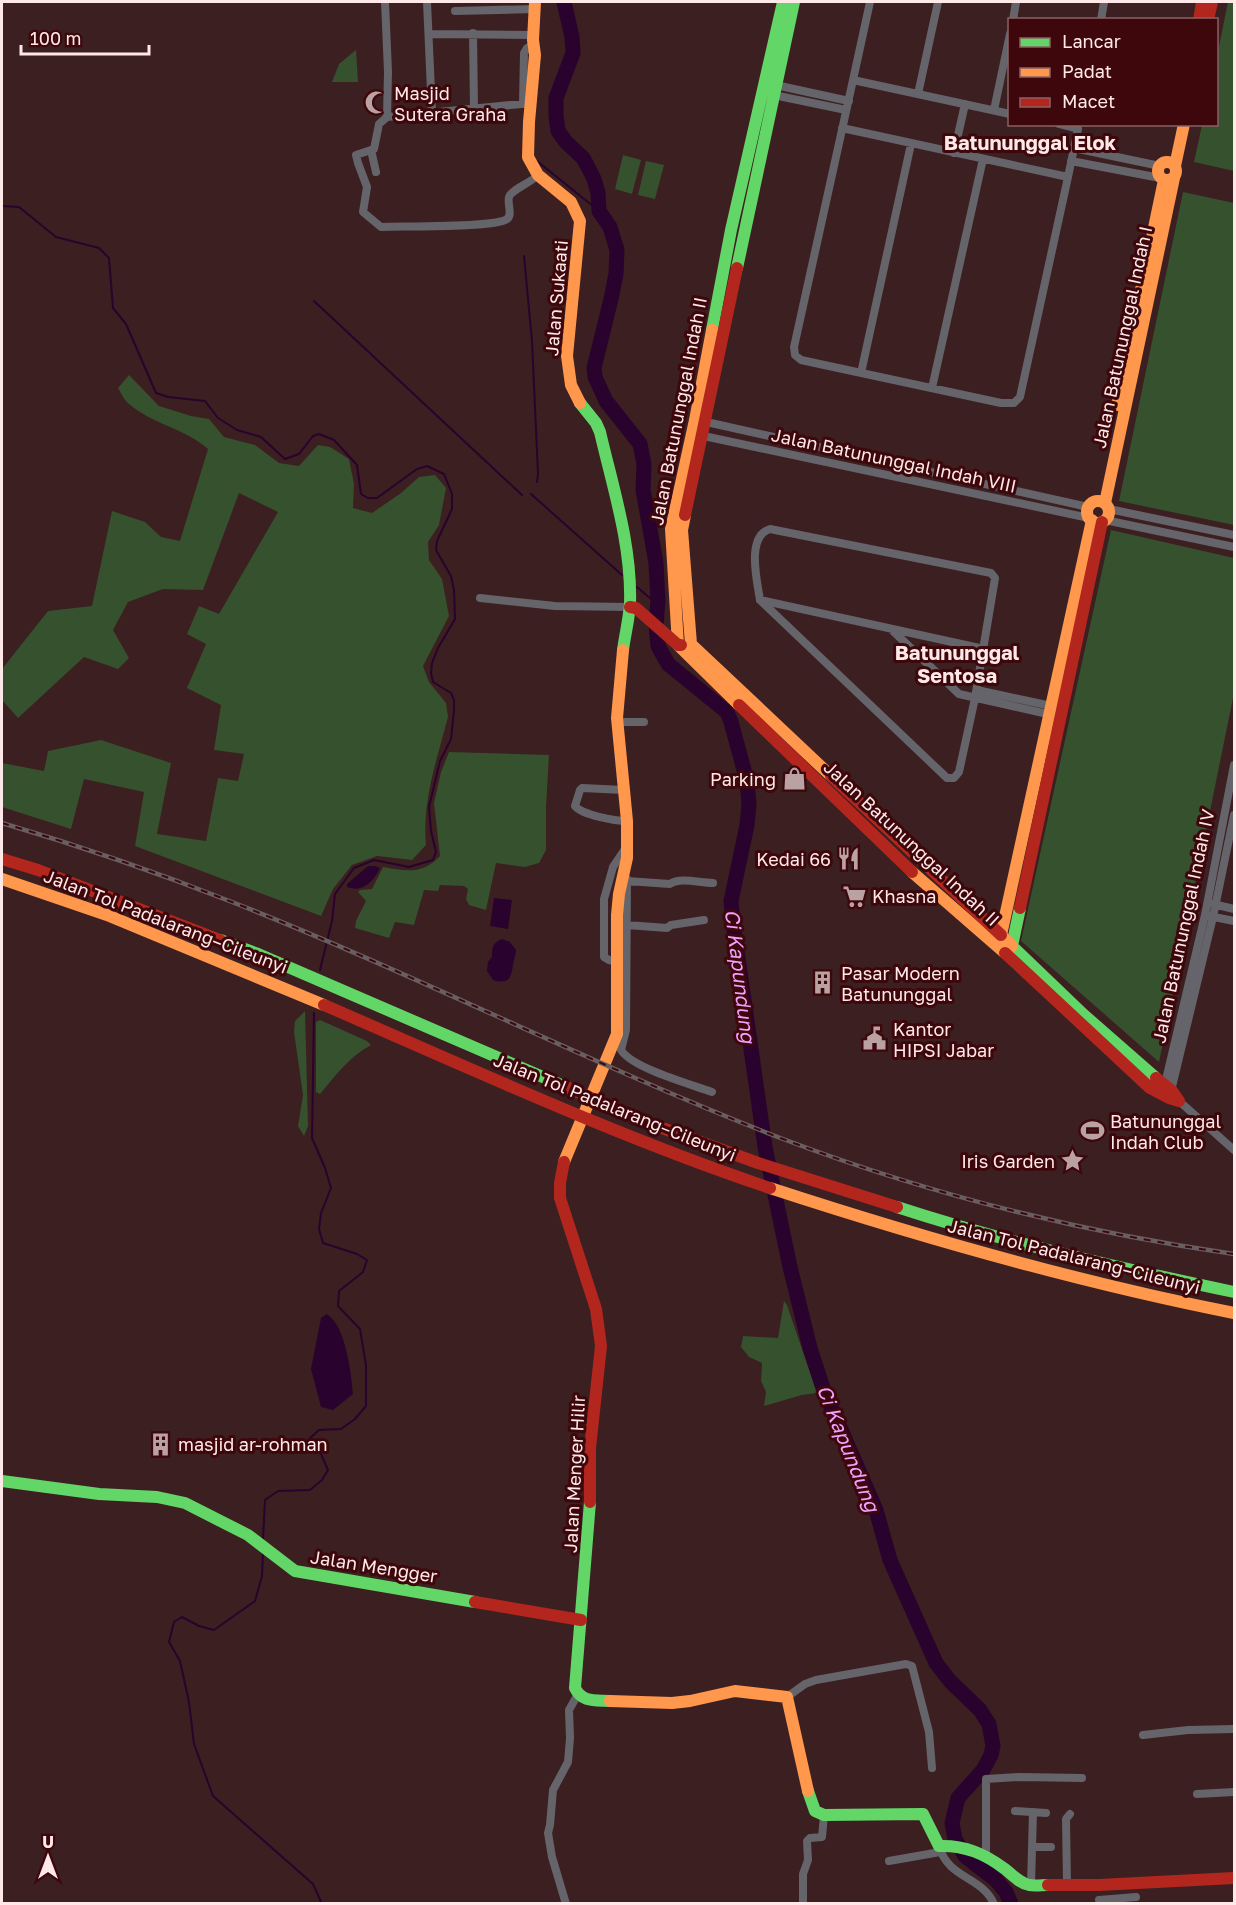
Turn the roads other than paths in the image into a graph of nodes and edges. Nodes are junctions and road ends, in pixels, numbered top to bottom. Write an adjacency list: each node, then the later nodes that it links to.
1 (385, 2): 31 (street)
2 (427, 2): 18 (street)
3 (783, 2): 22 (main road, Jalan Batununggal Indah II)
4 (794, 2): 22 (main road, Jalan Batununggal Indah II)
5 (870, 2): 21 (street)
6 (938, 2): 23 (street)
7 (1016, 2): 13 (street)
8 (1104, 2): 14 (street)
9 (1203, 2): 15 (main road)
10 (1212, 2): 16 (main road)
11 (535, 5): 12 (street); 19 (main road)
12 (455, 11)
13 (1012, 18)
14 (1101, 18)
15 (1199, 18)
16 (1208, 18)
17 (473, 33): 18 (street); 19 (street); 27 (street)
18 (429, 34): 29 (street)
19 (533, 40): 24 (main road)
20 (1008, 44): 28 (street)
21 (853, 80): 23 (street); 26 (street)
22 (770, 89): 26 (street); 48 (main road, Jalan Batununggal Indah II)
23 (918, 94): 25 (street)
24 (524, 104): 27 (street); 44 (main road)
25 (964, 104): 28 (street); 39 (street)
26 (848, 106): 35 (street)
27 (474, 109): 29 (street)
28 (994, 110): 30 (street)
29 (432, 113): 31 (street)
30 (1008, 114)
31 (387, 117): 38 (street)
32 (1176, 126): 42 (main road, Jalan Batununggal Indah I)
33 (1183, 126): 42 (main road, Jalan Batununggal Indah I)
34 (1079, 127): 37 (street)
35 (842, 128): 36 (street); 46 (street)
36 (911, 144): 39 (street); 46 (street)
37 (1074, 148): 41 (street); 42 (street)
38 (372, 149): 43 (street); 44 (street)
39 (954, 153): 40 (street)
40 (983, 159): 45 (street); 47 (street)
41 (1071, 161): 42 (street); 45 (street)
42 (1167, 171): 50 (main road, Jalan Batununggal Indah I)
43 (376, 172)
44 (538, 175): 55 (main road, Jalan Sukaati)
45 (1068, 177): 47 (street)
46 (861, 373): 47 (street)
47 (932, 388)
48 (700, 421): 49 (main road, Jalan Batununggal Indah II); 50 (street, Jalan Batununggal Indah VIII)
49 (697, 435): 50 (street, Jalan Batununggal Indah VIII); 57 (main road, Jalan Batununggal Indah II); 58 (main road, Jalan Batununggal Indah II)
50 (1099, 513): 51 (street, Jalan Batununggal Indah VIII); 52 (street, Jalan Batununggal Indah VIII); 61 (main road, Jalan Batununggal Indah I)
51 (1234, 535)
52 (1234, 548)
53 (480, 598): 55 (street)
54 (760, 600): 56 (street); 59 (street); 60 (street)
55 (633, 608): 58 (main road); 62 (main road, Jalan Sukaati)
56 (892, 630): 59 (street); 60 (street)
57 (691, 644): 58 (main road); 79 (main road, Jalan Batununggal Indah II)
58 (678, 645): 79 (main road, Jalan Batununggal Indah II)
59 (984, 649): 60 (street)
60 (976, 694): 61 (street)
61 (1056, 711): 79 (main road, Jalan Batununggal Indah I)
62 (617, 722): 63 (street); 65 (main road, Jalan Sukaati)
63 (644, 722)
64 (1234, 765): 73 (street, Jalan Batununggal Indah IV)
65 (624, 790): 67 (main road, Jalan Sukaati); 67 (street)
66 (1234, 815): 73 (street, Jalan Batununggal Indah IV)
67 (627, 821): 68 (main road, Jalan Menger Hilir)
68 (627, 852): 71 (street); 80 (street); 87 (main road, Jalan Menger Hilir)
69 (2, 859): 84 (main road, Jalan Tol Padalarang–Cileunyi)
70 (2, 879): 85 (main road, Jalan Tol Padalarang–Cileunyi)
71 (627, 881): 72 (street); 78 (street)
72 (713, 883)
73 (1211, 904): 74 (street); 75 (street, Jalan Batununggal Indah IV)
74 (1234, 909)
75 (1209, 916): 77 (street); 82 (street, Jalan Batununggal Indah IV)
76 (704, 920): 78 (street)
77 (1234, 921)
78 (627, 926): 80 (street)
79 (1004, 945): 82 (main road)
80 (626, 963): 81 (street)
81 (712, 1092)
82 (1169, 1094): 83 (street)
83 (1234, 1150)
84 (1234, 1292)
85 (1234, 1313)
86 (2, 1481): 87 (main road, Jalan Mengger)
87 (581, 1620): 88 (main road, Jalan Menger Hilir)
88 (578, 1694): 89 (main road); 112 (street)
89 (787, 1696): 92 (street); 100 (main road)
90 (1234, 1730): 91 (street)
91 (1143, 1735)
92 (932, 1768)
93 (1082, 1778): 104 (street)
94 (1234, 1792): 95 (street)
95 (1197, 1794)
96 (1015, 1811): 97 (street)
97 (1033, 1812): 98 (street); 101 (street)
98 (1047, 1812)
99 (1070, 1814): 108 (street)
100 (824, 1815): 103 (main road); 113 (street)
101 (1032, 1847): 102 (street); 107 (street)
102 (1051, 1847)
103 (942, 1848): 104 (main road); 105 (street); 114 (street)
104 (986, 1856): 107 (main road)
105 (889, 1861)
106 (1234, 1878): 109 (main road)
107 (1031, 1885): 108 (main road)
108 (1067, 1885): 109 (main road)
109 (1099, 1886): 111 (street)
110 (1136, 1898): 111 (street)
111 (1099, 1902)
112 (566, 1904)
113 (803, 1904)
114 (994, 1904)

